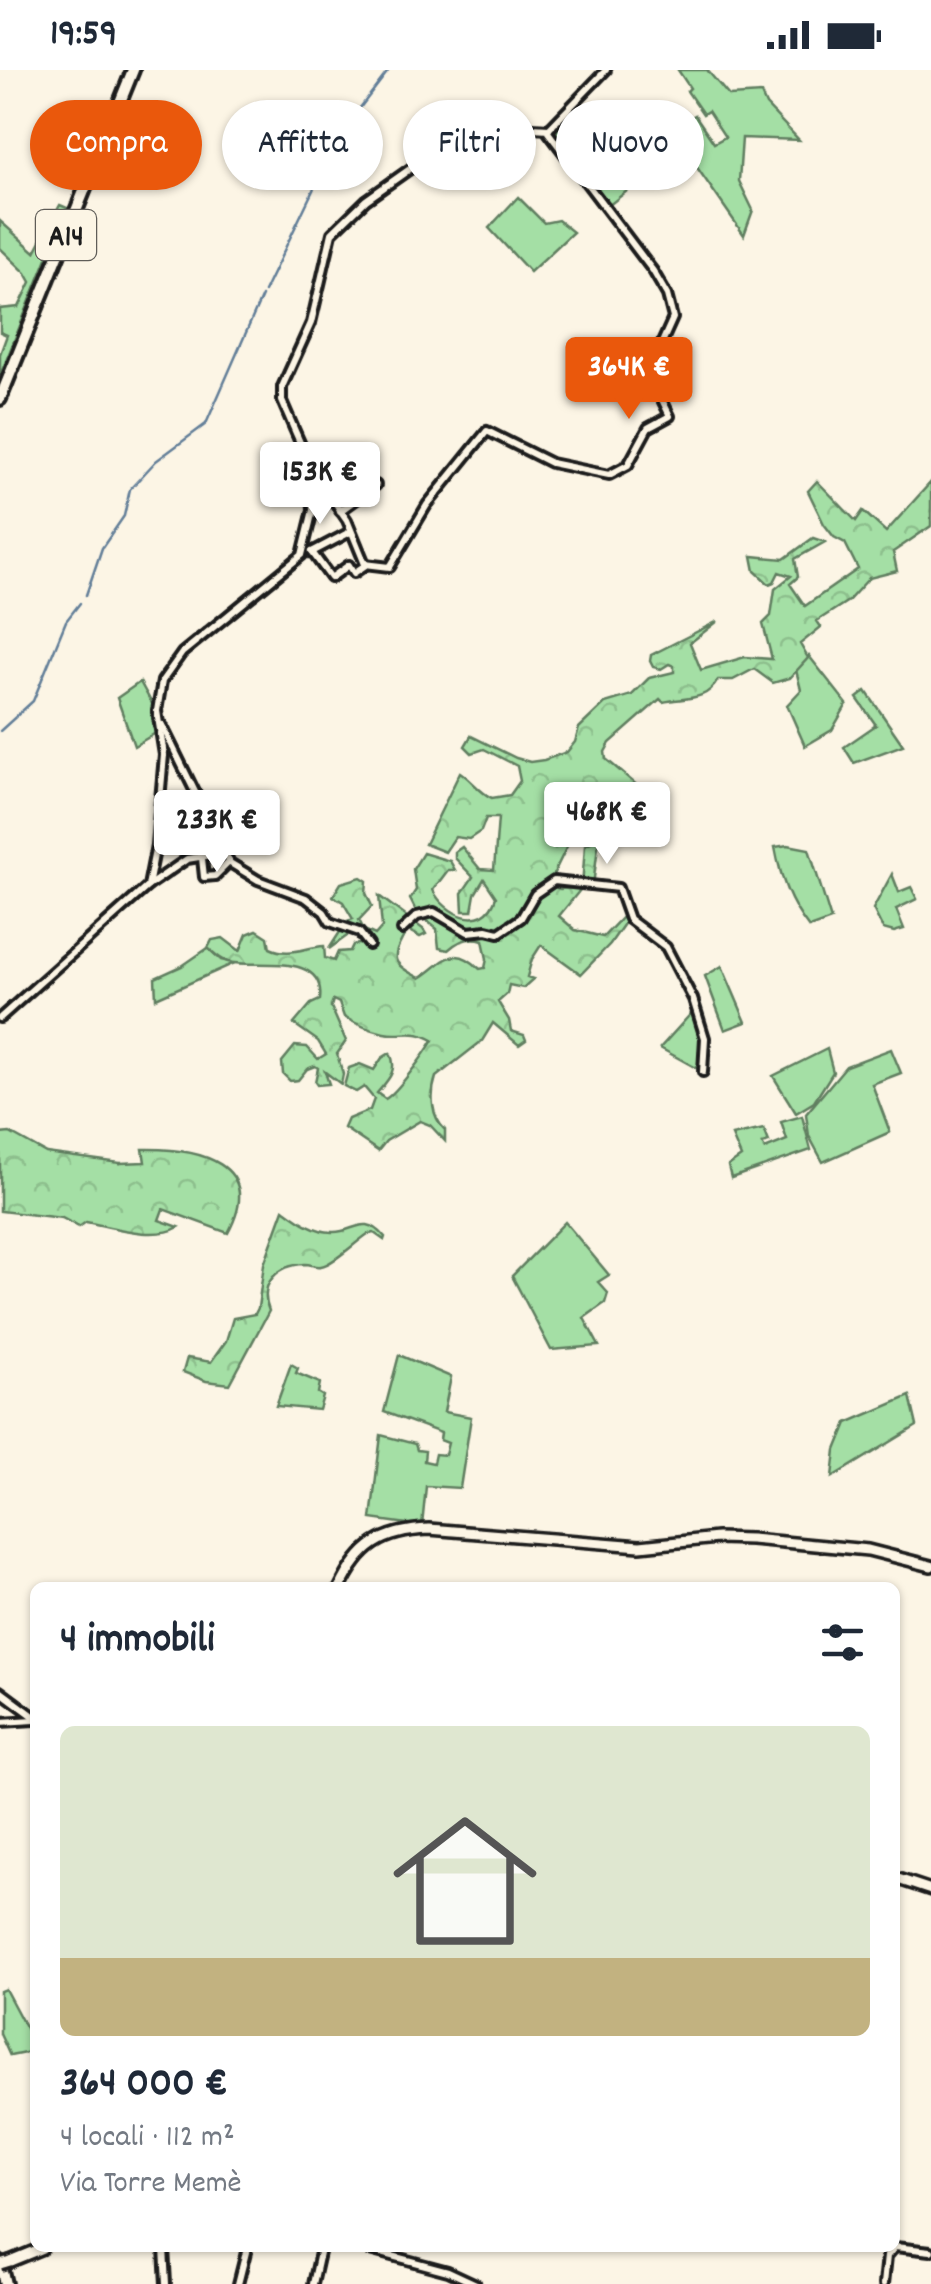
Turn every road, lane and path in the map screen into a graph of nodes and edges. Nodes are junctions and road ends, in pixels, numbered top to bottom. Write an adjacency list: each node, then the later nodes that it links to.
1 (129, 70): 4 (highway, A14); 5 (highway, A14)
2 (606, 70): 3 (street)
3 (548, 128): 6 (street); 12 (street)
4 (0, 384)
5 (0, 400)
6 (311, 468): 8 (street); 11 (street)
7 (376, 485): 8 (street)
8 (340, 511): 9 (street)
9 (350, 532): 10 (street); 12 (street)
10 (312, 552): 11 (street); 12 (street)
11 (302, 555): 13 (street)
12 (368, 564)
13 (158, 720): 14 (street); 18 (street)
14 (206, 817): 15 (street); 16 (street)
15 (223, 853): 16 (street); 17 (street)
16 (203, 854): 17 (street); 18 (street)
17 (229, 862): 20 (street)
18 (148, 886): 21 (street)
19 (402, 930): 22 (street)
20 (370, 945)
21 (0, 1018)
22 (703, 1072)
23 (931, 1566): 24 (main road)
24 (343, 1582)
25 (0, 1691): 26 (street)
26 (30, 1714)
27 (30, 1719): 28 (street)
28 (0, 1722)
29 (900, 1880): 30 (main road)
30 (931, 1890)
31 (900, 2248): 32 (street)
32 (931, 2251)
33 (31, 2252): 39 (main road)
34 (164, 2252): 41 (street)
35 (245, 2252): 42 (street)
36 (320, 2252): 43 (street)
37 (377, 2252): 44 (street)
38 (890, 2252): 45 (street)
39 (3, 2262): 40 (highway)
40 (2, 2282)
41 (166, 2284)
42 (238, 2284)
43 (313, 2284)
44 (476, 2284)
45 (884, 2284)

